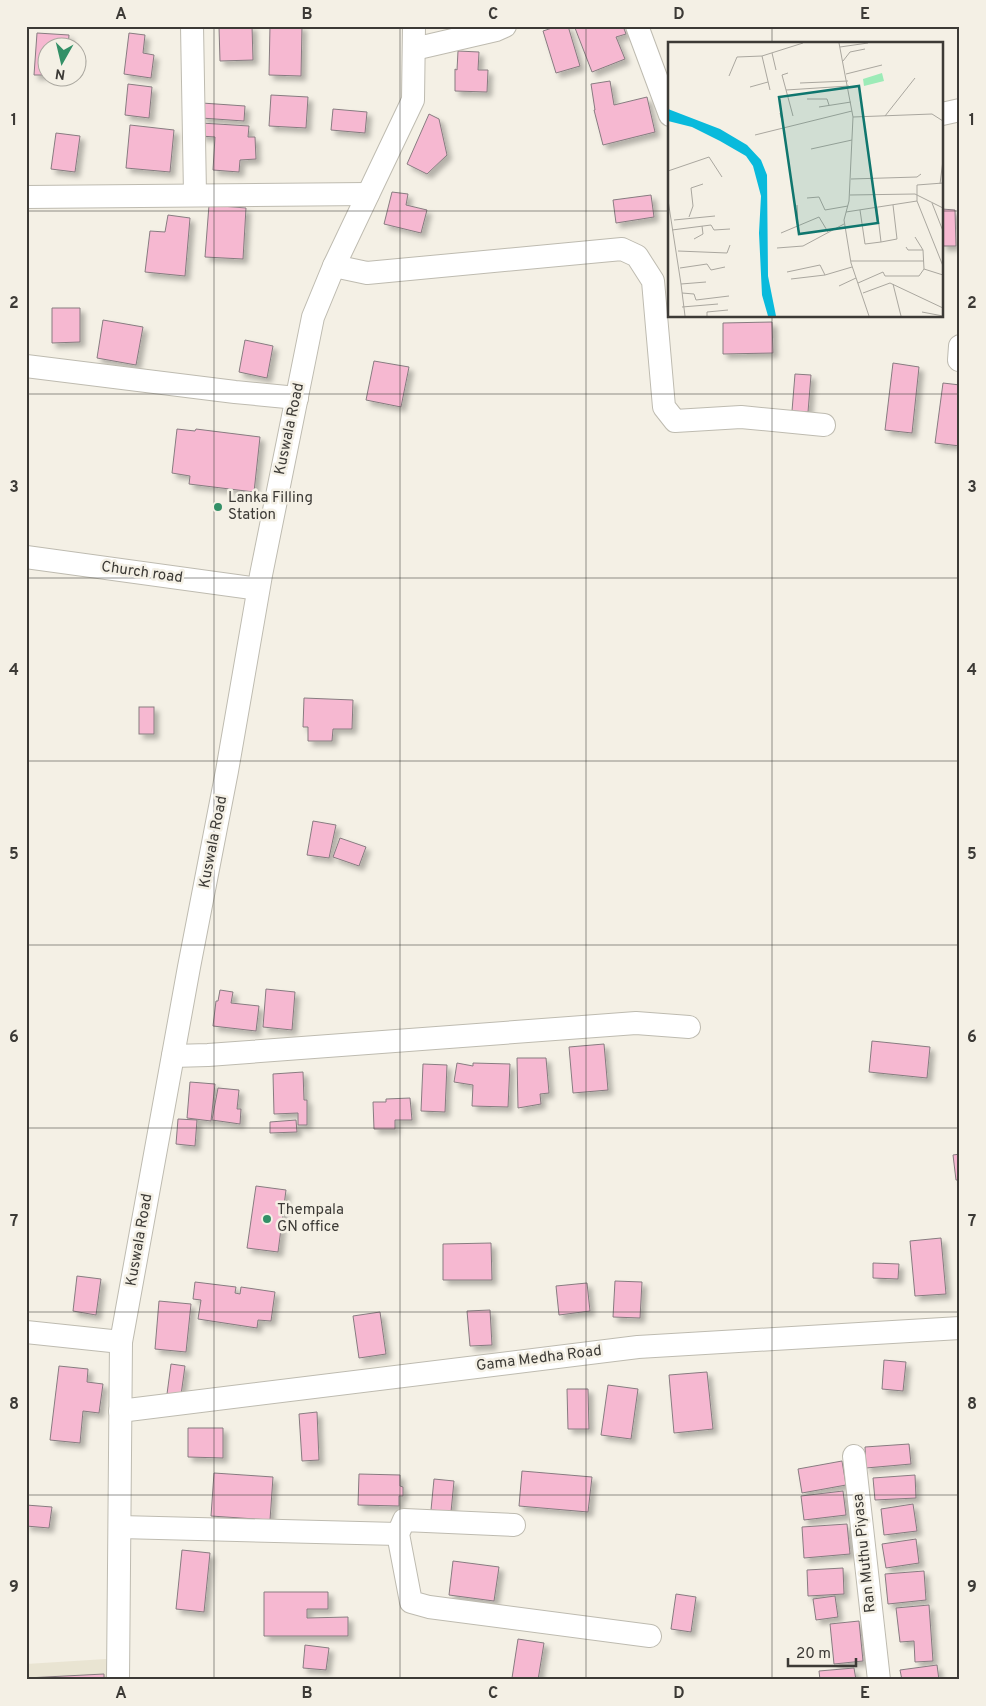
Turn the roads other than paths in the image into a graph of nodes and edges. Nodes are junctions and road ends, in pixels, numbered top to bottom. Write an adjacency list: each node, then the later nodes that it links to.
1 (192, 26): 9 (street)
2 (414, 26): 5 (street, Kuswala Road)
3 (505, 26): 5 (street)
4 (637, 26): 6 (street)
5 (414, 49): 10 (street, Kuswala Road)
6 (668, 110)
7 (960, 110): 8 (street)
8 (944, 114)
9 (195, 194): 10 (street); 11 (street)
10 (368, 194): 12 (street, Kuswala Road)
11 (26, 197)
12 (334, 266): 14 (street, Kuswala Road); 15 (street)
13 (26, 366): 14 (street)
14 (297, 398): 17 (street, Kuswala Road)
15 (824, 425)
16 (26, 557): 17 (street, Church road)
17 (258, 589): 19 (street, Kuswala Road)
18 (689, 1027): 19 (street)
19 (173, 1056): 22 (street, Kuswala Road)
20 (960, 1328): 23 (street, Gama Medha Road)
21 (26, 1332): 22 (street)
22 (121, 1342): 23 (street, Kuswala Road)
23 (120, 1411): 26 (street, Kuswala Road)
24 (854, 1456): 30 (street, Ran Muthu Piyasa)
25 (514, 1525): 27 (street)
26 (120, 1527): 27 (street); 29 (street, Kuswala Road)
27 (398, 1534): 28 (street)
28 (650, 1636)
29 (118, 1680)
30 (879, 1680)

